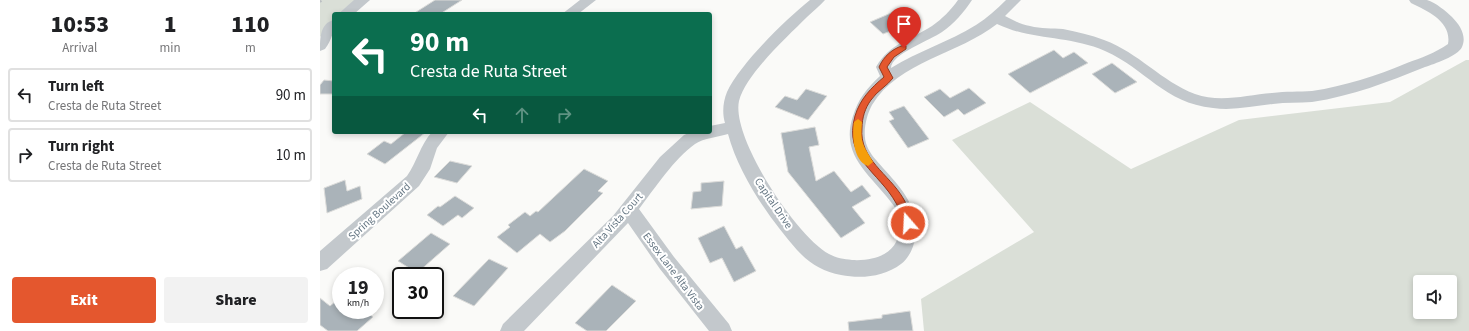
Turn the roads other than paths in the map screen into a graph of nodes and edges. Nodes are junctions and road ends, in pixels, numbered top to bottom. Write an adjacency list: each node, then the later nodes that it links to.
1 (363, 0): 7 (street)
2 (589, 0): 8 (street)
3 (818, 0): 13 (street, Capital Drive)
4 (965, 0): 12 (street)
5 (1014, 0): 9 (street, Capital Drive)
6 (1416, 0): 9 (street)
7 (348, 12)
8 (572, 12)
9 (995, 17): 12 (street, Capital Drive)
10 (332, 26): 11 (street)
11 (320, 46)
12 (889, 78): 13 (street, Capital Drive)
13 (733, 127): 14 (street, Alta Vista Court)
14 (712, 132)
15 (439, 134): 18 (street, Spring Boulevard)
16 (702, 134): 17 (street, Alta Vista Court)
17 (629, 209): 19 (street, Alta Vista Court); 20 (street, Essex Lane Alta Vista)
18 (320, 263)
19 (510, 331)
20 (722, 331)

